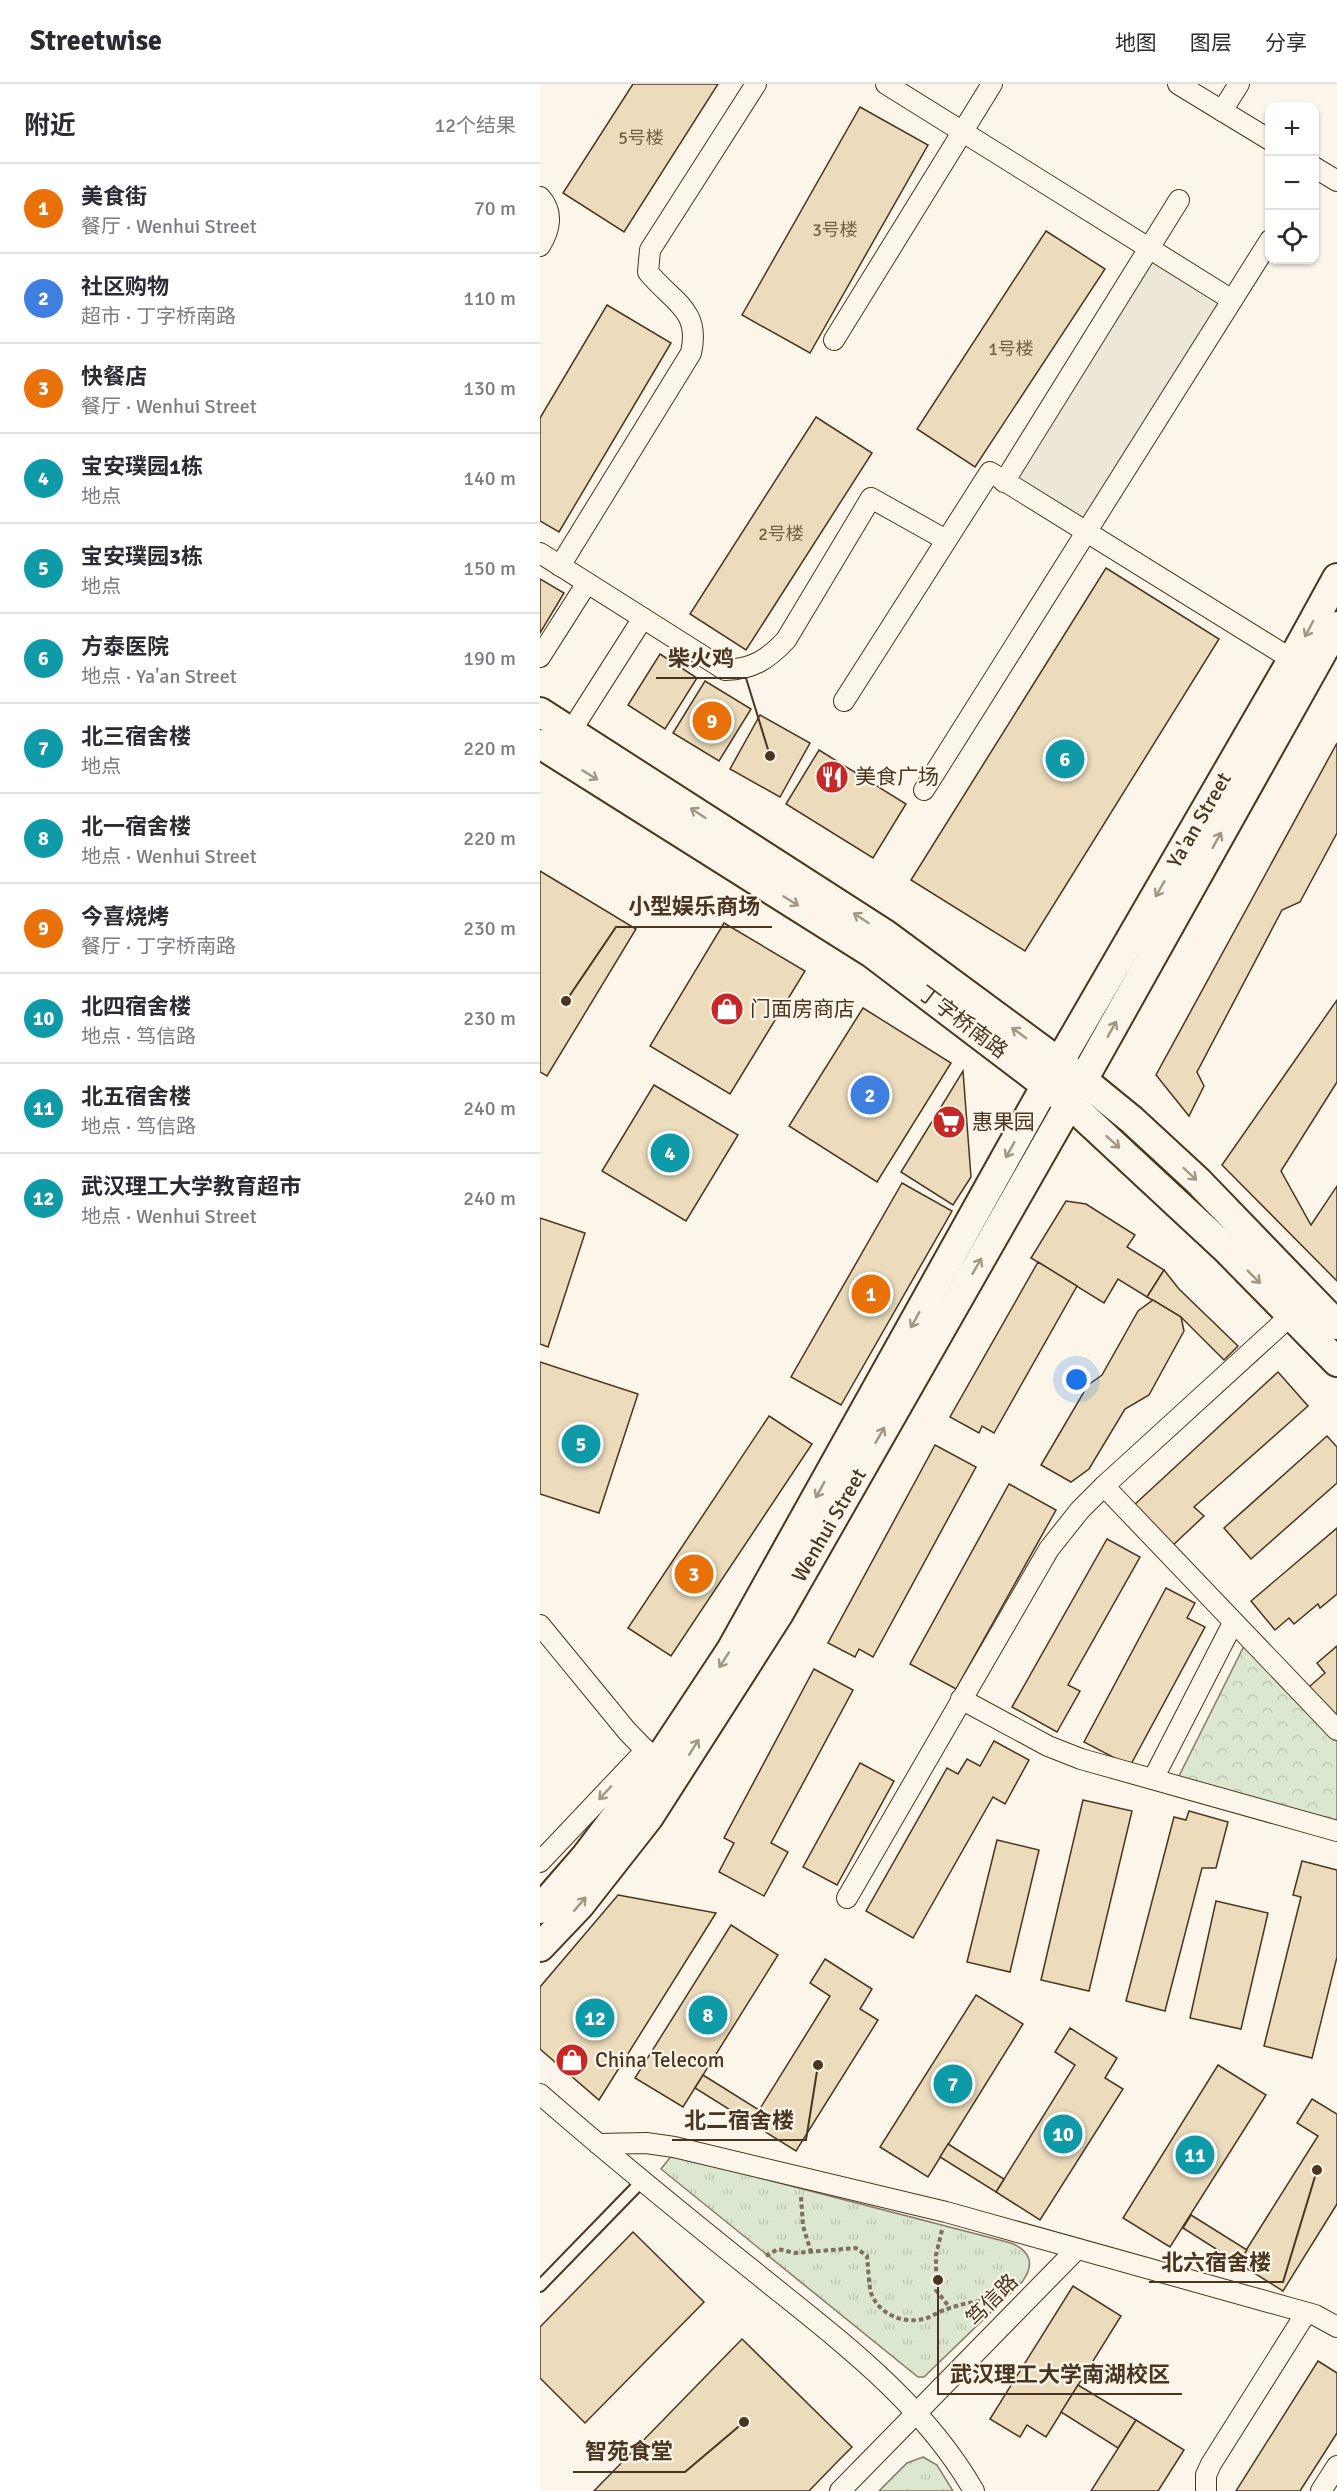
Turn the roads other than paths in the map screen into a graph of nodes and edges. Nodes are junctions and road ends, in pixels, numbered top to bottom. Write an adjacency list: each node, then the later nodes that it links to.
1 (756, 84): 22 (street)
2 (886, 84): 7 (street)
3 (992, 84): 7 (street)
4 (1178, 84): 6 (street)
5 (1239, 84): 6 (street)
6 (1222, 111): 8 (street)
7 (963, 132): 15 (street); 17 (street)
8 (1265, 138)
9 (1319, 170): 10 (street)
10 (1337, 181)
11 (540, 197): 13 (street)
12 (1179, 200): 15 (street)
13 (540, 246)
14 (1265, 246): 16 (street)
15 (1149, 248): 16 (street); 18 (street)
16 (1232, 300): 19 (street)
17 (834, 340)
18 (1004, 482): 19 (street); 20 (street)
19 (1086, 532): 28 (street); 33 (street)
20 (946, 540): 25 (street); 29 (street)
21 (540, 553): 22 (street)
22 (560, 566): 24 (street)
23 (1337, 578): 28 (main road, Ya'an Street, one-way to 28)
24 (587, 583): 25 (street); 27 (street)
25 (643, 618): 31 (street)
26 (1337, 626): 28 (main road, Ya'an Street)
27 (540, 657)
28 (1302, 666): 34 (main road, Ya'an Street, one-way to 34); 35 (main road, Ya'an Street, one-way to 28)
29 (844, 701)
30 (540, 712): 31 (main road, 丁字桥南路)
31 (571, 731): 34 (main road, 丁字桥南路, one-way to 31)
32 (540, 744): 34 (main road, 丁字桥南路, one-way to 34)
33 (924, 790)
34 (1053, 1074): 35 (main road, 丁字桥南路); 44 (main road, Wenhui Street, one-way to 44)
35 (1076, 1091): 36 (main road, 丁字桥南路, one-way to 36); 50 (main road, Wenhui Street, one-way to 35)
36 (1301, 1306): 37 (main road, 丁字桥南路); 38 (main road, 丁字桥南路); 39 (street)
37 (1337, 1325)
38 (1337, 1362)
39 (1104, 1486): 40 (street); 42 (street)
40 (1233, 1623): 43 (street); 45 (street)
41 (540, 1625): 44 (street)
42 (961, 1699): 45 (street); 48 (street)
43 (1337, 1730)
44 (651, 1756): 47 (street, one-way to 47); 49 (main road, Wenhui Street)
45 (1153, 1779): 46 (street)
46 (1337, 1832)
47 (540, 1862)
48 (847, 1898)
49 (540, 1909)
50 (540, 1947)
51 (540, 2094): 52 (street)
52 (598, 2144): 53 (street); 54 (street)
53 (643, 2180): 55 (lane); 58 (street)
54 (1077, 2249): 56 (street); 58 (street, 笃信路)
55 (540, 2286)
56 (1306, 2313): 57 (street); 62 (street)
57 (1337, 2327)
58 (917, 2411): 60 (street, 笃信路); 61 (street)
59 (1337, 2466): 63 (street)
60 (840, 2491)
61 (974, 2491)
62 (1206, 2491)
63 (1321, 2491)

